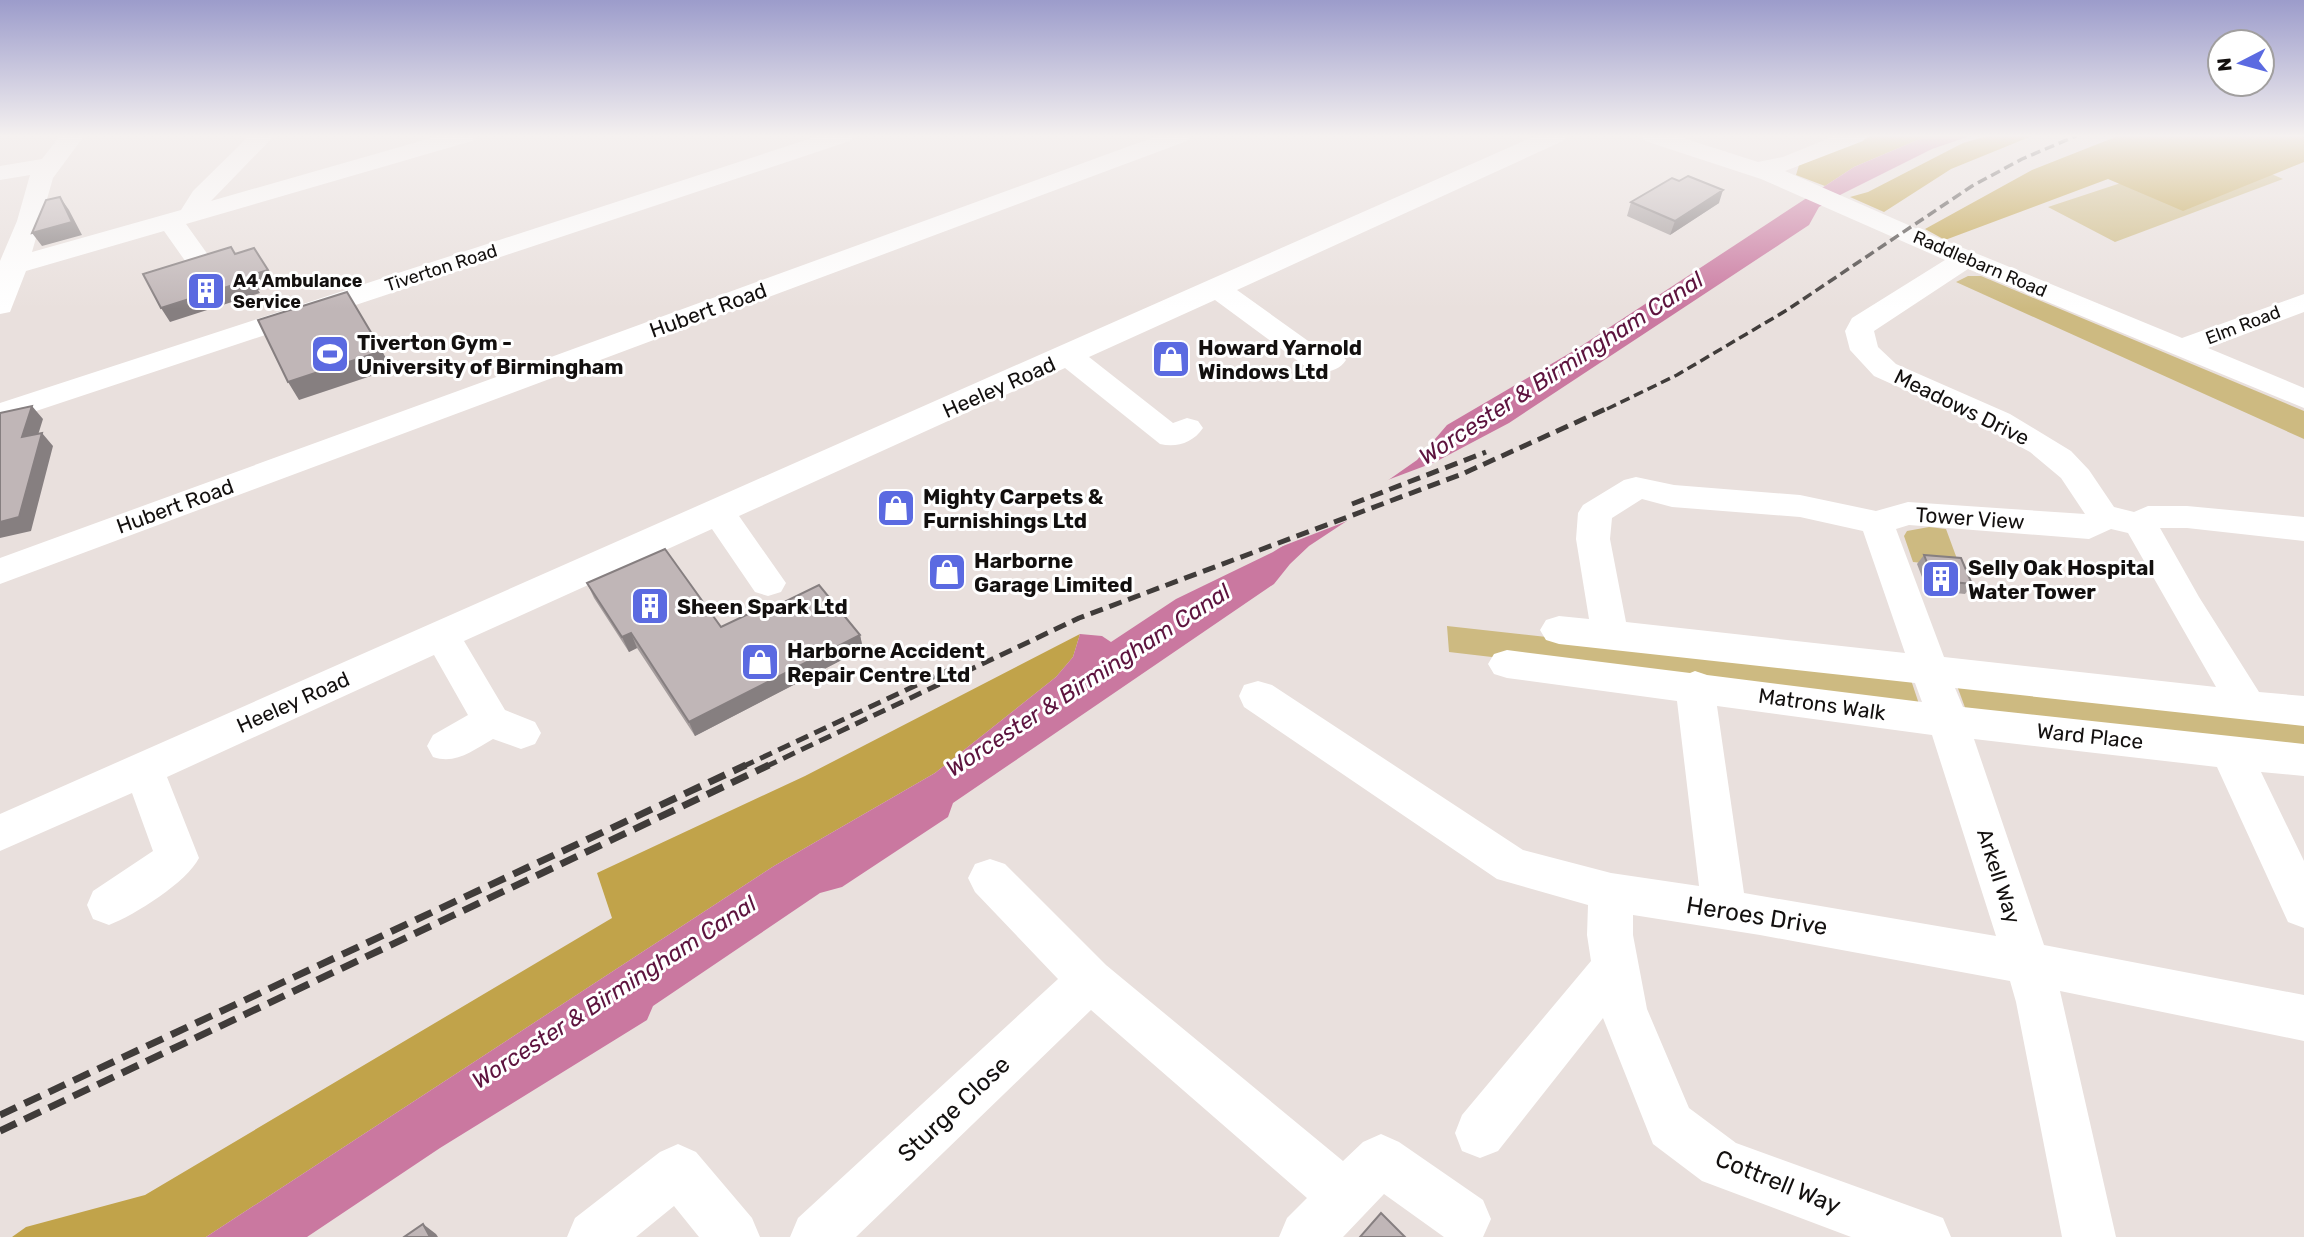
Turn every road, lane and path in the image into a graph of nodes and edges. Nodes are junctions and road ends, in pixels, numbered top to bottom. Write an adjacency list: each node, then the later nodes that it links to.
1 (37, 194): 11 (street)
2 (204, 194): 8 (street)
3 (263, 194): 8 (street)
4 (667, 194): 19 (street, Tiverton Road)
5 (1023, 194): 26 (street, Hubert Road)
6 (1428, 194): 12 (street, Heeley Road)
7 (1817, 194): 10 (street, Raddlebarn Road)
8 (182, 217): 9 (street); 11 (street)
9 (198, 259)
10 (1966, 259): 15 (street, Raddlebarn Road); 22 (street, Meadows Drive)
11 (7, 269): 14 (street)
12 (1218, 289): 16 (street, Heeley Road); 17 (street)
13 (2304, 302): 15 (street, Elm Road)
14 (0, 306)
15 (2182, 348): 18 (street, Raddlebarn Road)
16 (1069, 356): 20 (street); 21 (street, Heeley Road)
17 (1331, 360)
18 (2304, 399)
19 (0, 413)
20 (1187, 428)
21 (718, 512): 27 (street); 30 (street, Heeley Road)
22 (2102, 515): 23 (street, Tower View); 24 (street)
23 (1877, 523): 29 (street, Tower View); 32 (street, Arkell Way)
24 (2141, 525): 25 (street); 35 (street)
25 (2304, 529)
26 (0, 571)
27 (768, 583)
28 (1559, 630): 29 (street)
29 (1610, 634): 32 (street)
30 (441, 635): 38 (street); 41 (street, Heeley Road)
31 (1507, 664): 33 (street, Matrons Walk)
32 (1928, 667): 35 (street); 37 (street, Arkell Way)
33 (1695, 687): 37 (street, Matrons Walk); 47 (street)
34 (1258, 696): 44 (street, Heroes Drive)
35 (2235, 704): 36 (street)
36 (2304, 711)
37 (1948, 721): 39 (street, Ward Place); 48 (street, Arkell Way)
38 (447, 746)
39 (2231, 752): 40 (street, Ward Place); 46 (street)
40 (2304, 760)
41 (144, 769): 42 (street, Heeley Road); 45 (street)
42 (0, 833)
43 (990, 878): 50 (street)
44 (1611, 892): 47 (street, Heroes Drive); 49 (street, Cottrell Way)
45 (109, 905)
46 (2304, 908)
47 (1724, 911): 48 (street, Heroes Drive)
48 (2028, 964): 51 (street, Heroes Drive); 60 (street, Arkell Way)
49 (1616, 966): 52 (street); 59 (street, Cottrell Way)
50 (1090, 981): 53 (street); 57 (street, Sturge Close)
51 (2304, 1018)
52 (1479, 1133)
53 (1345, 1197): 54 (street); 58 (street)
54 (1464, 1219)
55 (594, 1237): 56 (street)
56 (733, 1237)
57 (817, 1237)
58 (1306, 1237)
59 (1924, 1237)
60 (2089, 1237)

